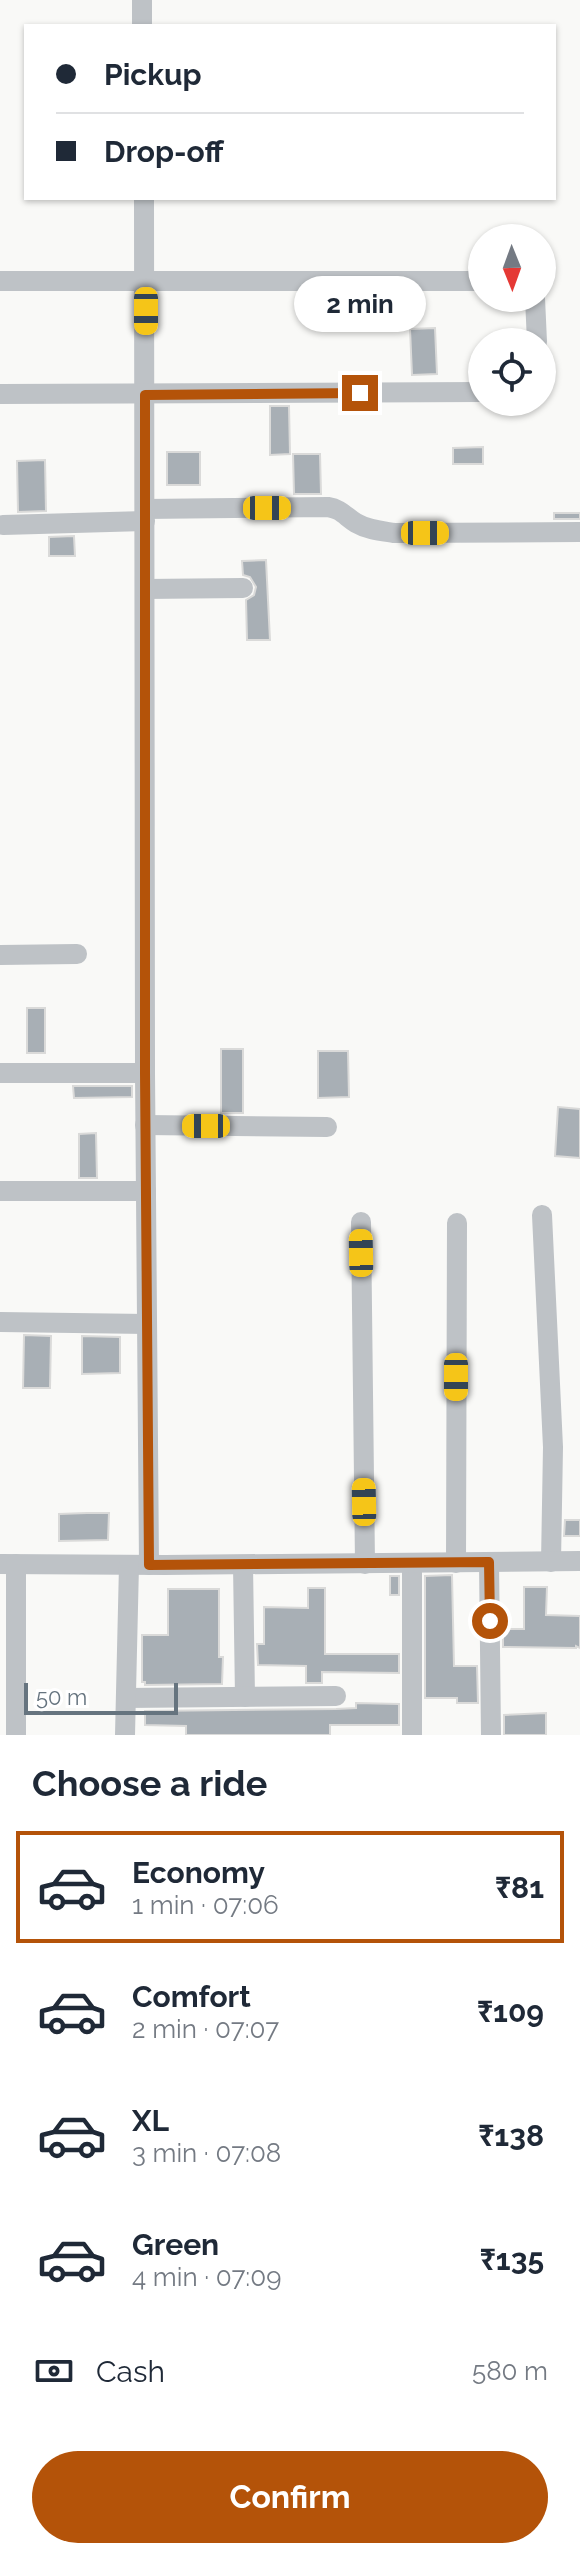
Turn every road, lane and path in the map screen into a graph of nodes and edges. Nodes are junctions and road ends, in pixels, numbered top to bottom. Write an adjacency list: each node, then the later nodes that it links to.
1 (142, 0): 2 (street)
2 (142, 24)
3 (144, 200): 6 (street)
4 (0, 281): 6 (street)
5 (468, 281): 6 (street)
6 (146, 283): 9 (street)
7 (468, 392): 9 (street)
8 (0, 394): 9 (street)
9 (145, 395): 10 (street)
10 (145, 515): 11 (street); 12 (street); 14 (street)
11 (3, 525)
12 (580, 532)
13 (243, 588): 14 (street)
14 (145, 589): 18 (street)
15 (77, 954): 16 (street)
16 (0, 955)
17 (0, 1073): 18 (street)
18 (145, 1073): 19 (street)
19 (145, 1125): 20 (street); 22 (street)
20 (327, 1127)
21 (0, 1191): 22 (street)
22 (146, 1191): 27 (street)
23 (542, 1215): 30 (street)
24 (361, 1222): 34 (street)
25 (457, 1223): 32 (street)
26 (0, 1322): 27 (street)
27 (147, 1324): 35 (street)
28 (580, 1561): 30 (street)
29 (489, 1562): 30 (street); 32 (street); 43 (street)
30 (551, 1562)
31 (412, 1563): 32 (street); 34 (street); 42 (street)
32 (456, 1563)
33 (8, 1564): 35 (street); 40 (street)
34 (365, 1564): 36 (street)
35 (139, 1565): 36 (street); 39 (street)
36 (243, 1565): 38 (street)
37 (336, 1696): 38 (street)
38 (245, 1697): 39 (street)
39 (126, 1698): 41 (street)
40 (16, 1735)
41 (125, 1735)
42 (412, 1735)
43 (491, 1735)

